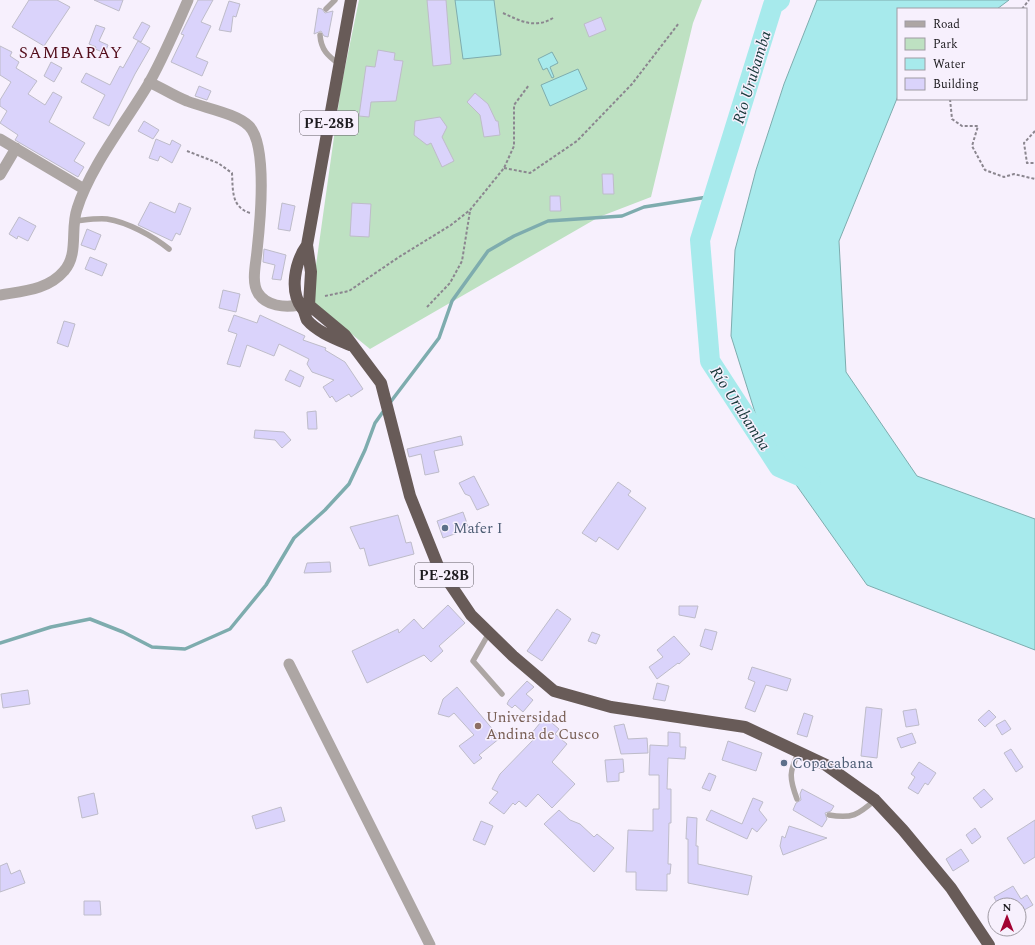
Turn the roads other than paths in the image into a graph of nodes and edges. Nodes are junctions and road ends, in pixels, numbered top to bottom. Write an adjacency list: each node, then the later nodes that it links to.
1 (335, 0): 4 (lane)
2 (351, 0): 6 (highway, PE-28B)
3 (184, 1): 7 (street)
4 (326, 9)
5 (320, 35): 6 (lane)
6 (340, 64): 15 (highway, PE-28B)
7 (149, 82): 11 (street); 15 (street)
8 (0, 139): 9 (street)
9 (16, 148): 10 (street); 11 (street)
10 (0, 175)
11 (84, 189): 12 (street)
12 (75, 221): 13 (lane); 14 (street)
13 (169, 249)
14 (0, 295)
15 (303, 304): 16 (highway, PE-28B)
16 (490, 633): 18 (lane); 19 (highway, PE-28B)
17 (289, 664): 23 (street)
18 (502, 694)
19 (800, 751): 20 (lane); 21 (highway, PE-28B)
20 (798, 799)
21 (875, 800): 22 (lane); 24 (highway, PE-28B)
22 (829, 815)
23 (430, 945)
24 (989, 945)

